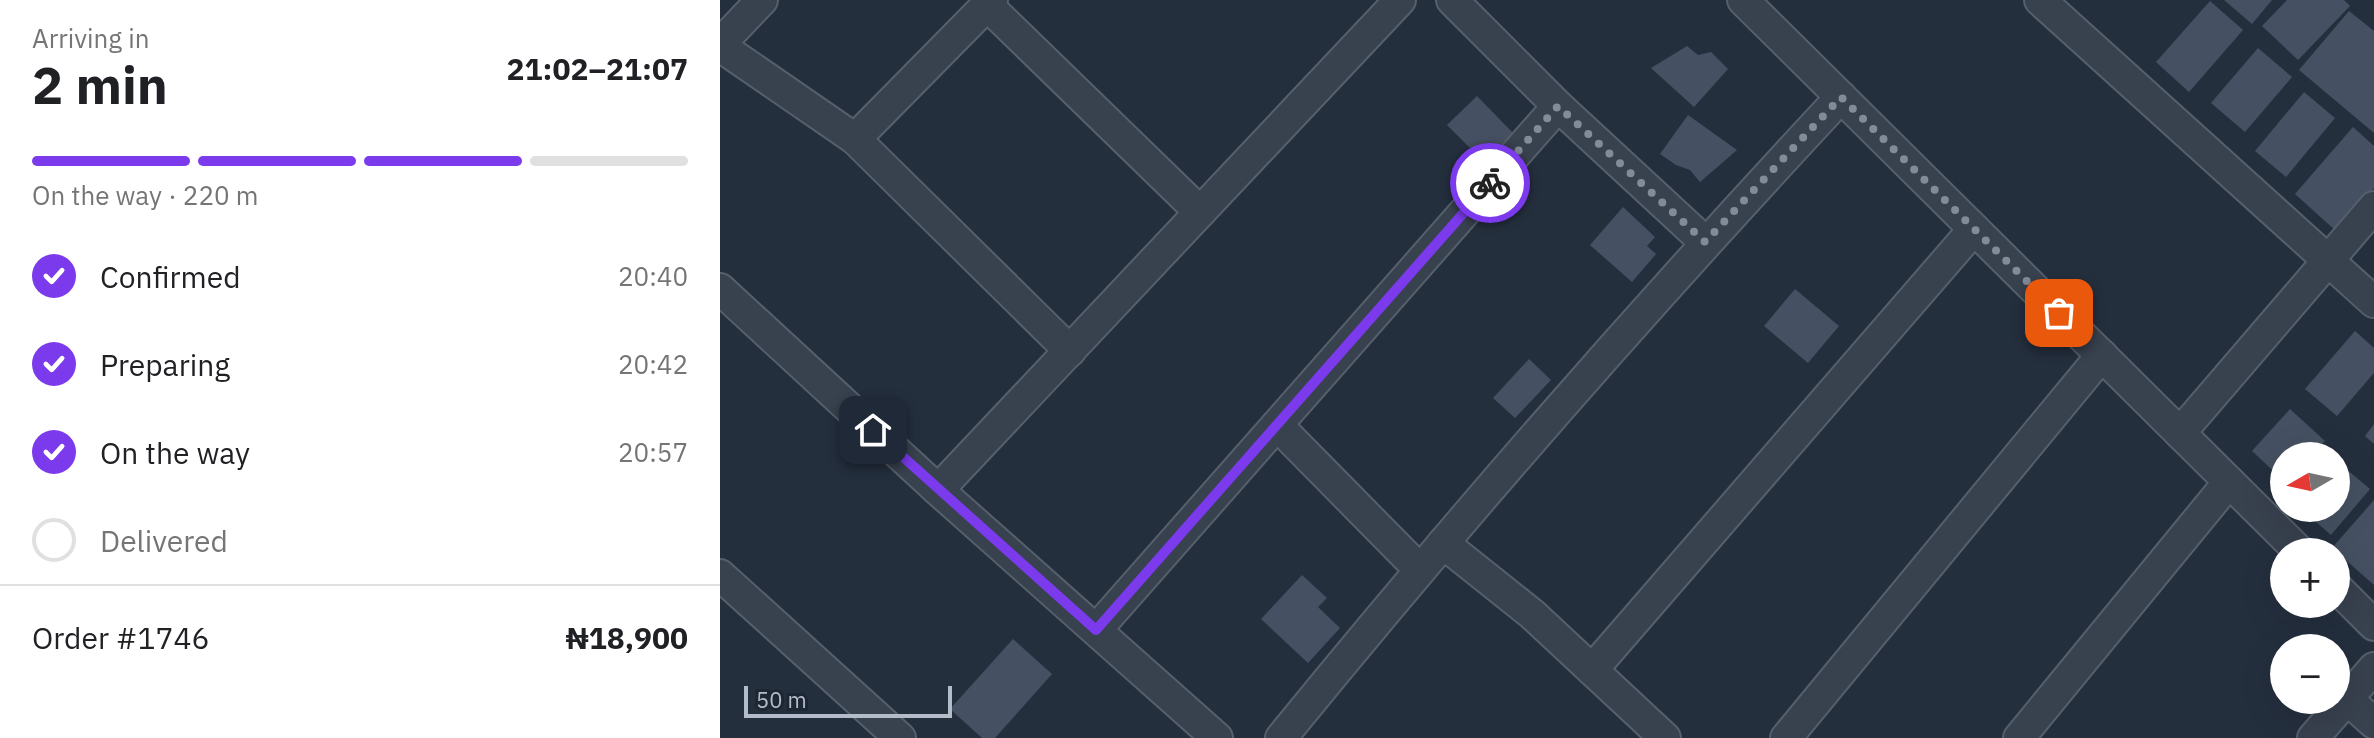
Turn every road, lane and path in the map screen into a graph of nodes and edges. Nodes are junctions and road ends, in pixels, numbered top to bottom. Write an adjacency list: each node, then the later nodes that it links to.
1 (762, 0): 7 (street)
2 (1400, 0): 12 (street)
3 (1452, 0): 9 (street)
4 (1743, 0): 8 (street)
5 (2040, 0): 15 (street)
6 (990, 3): 10 (street); 12 (street)
7 (720, 45): 10 (street)
8 (1841, 97): 13 (street); 14 (street)
9 (1558, 106): 14 (street); 20 (street)
10 (855, 139): 18 (street)
11 (2374, 207): 15 (street)
12 (1200, 212): 18 (street)
13 (1974, 229): 19 (street); 32 (street)
14 (1705, 242): 25 (street)
15 (2328, 260): 17 (street); 21 (street)
16 (720, 289): 23 (street)
17 (2374, 302)
18 (1070, 351): 23 (street)
19 (2102, 355): 21 (street); 41 (street)
20 (1277, 425): 26 (street); 30 (street)
21 (2180, 433): 22 (street)
22 (2229, 482): 24 (street); 42 (street)
23 (938, 490): 30 (street)
24 (2286, 538)
25 (1443, 543): 26 (street); 32 (street)
26 (1419, 569): 39 (street)
27 (720, 575): 37 (street)
28 (2350, 601): 29 (street)
29 (2374, 625)
30 (1096, 630): 38 (street)
31 (2374, 668): 33 (street)
32 (1592, 670): 40 (street)
33 (2350, 696)
34 (2350, 702): 36 (street)
35 (2334, 714): 43 (street)
36 (2374, 723)
37 (900, 738)
38 (1217, 738)
39 (1281, 738)
40 (1665, 738)
41 (1786, 738)
42 (2019, 738)
43 (2313, 738)

